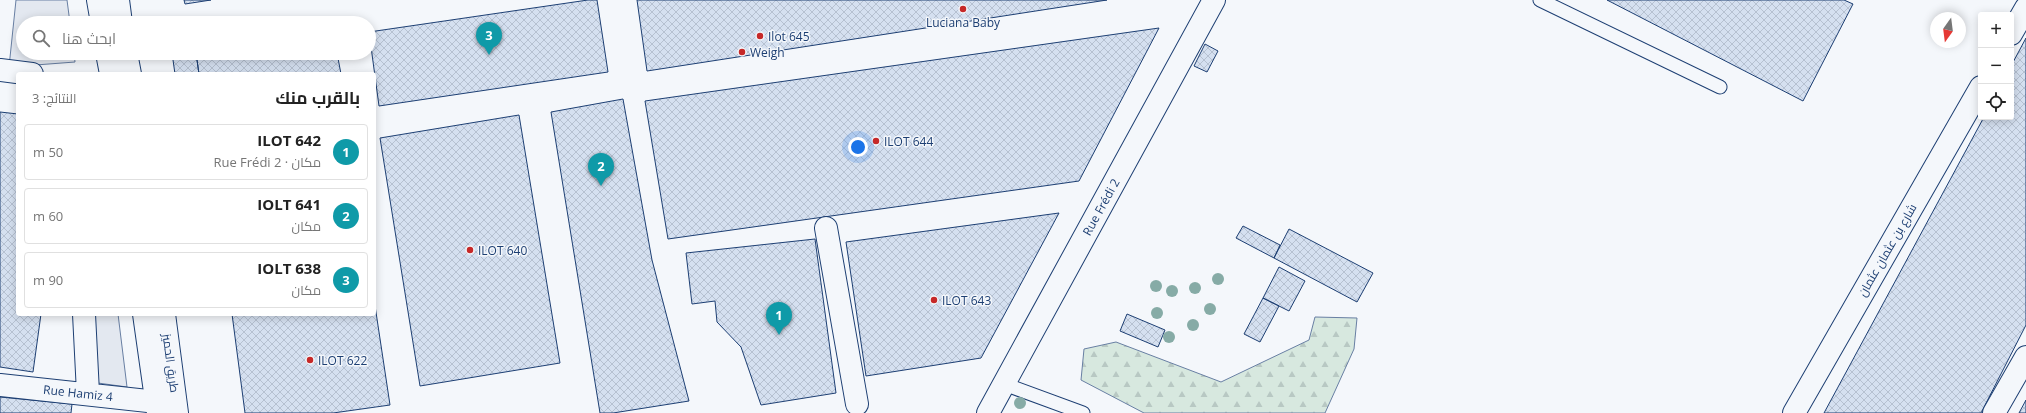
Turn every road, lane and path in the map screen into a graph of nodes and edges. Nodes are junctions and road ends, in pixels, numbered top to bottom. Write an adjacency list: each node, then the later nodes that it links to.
1 (98, 0): 6 (street)
2 (118, 0): 7 (street)
3 (1214, 0): 22 (street, Rue Frédi 2)
4 (1540, 0): 15 (lane)
5 (2026, 8): 8 (street)
6 (101, 16)
7 (120, 16)
8 (2014, 29)
9 (108, 60): 13 (street)
10 (127, 60): 14 (street)
11 (0, 70): 12 (street)
12 (16, 72)
13 (111, 72)
14 (130, 72)
15 (1720, 86)
16 (1978, 92): 30 (street, شارع بن عثمان عثمان)
17 (826, 228): 25 (street)
18 (84, 316): 24 (street)
19 (144, 316): 26 (street, طريق الحميز)
20 (164, 316): 27 (street, طريق الحميز)
21 (2026, 357): 31 (street)
22 (1004, 384): 28 (street, Rue Frédi 2); 29 (lane)
23 (0, 385): 24 (street, Rue Hamiz 4)
24 (88, 393): 26 (street, Rue Hamiz 4)
25 (857, 404)
26 (157, 407)
27 (177, 413)
28 (988, 413)
29 (1083, 413)
30 (1794, 413)
31 (1994, 413)

